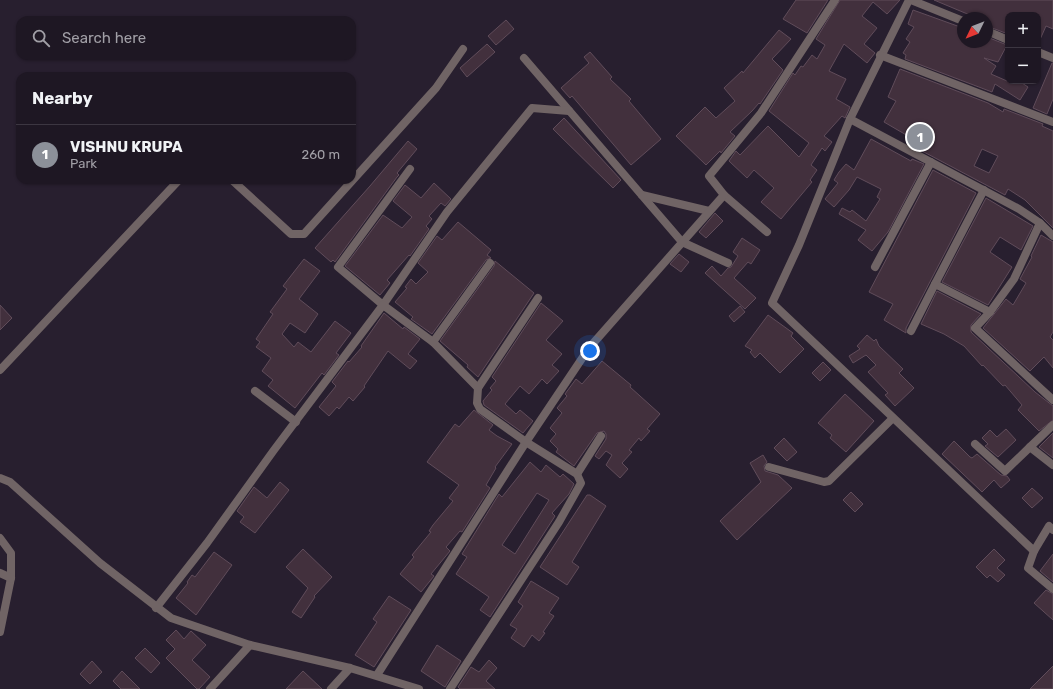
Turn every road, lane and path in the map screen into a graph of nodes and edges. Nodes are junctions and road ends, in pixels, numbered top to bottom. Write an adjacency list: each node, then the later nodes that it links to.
1 (835, 0): 22 (street)
2 (910, 0): 3 (street); 8 (street)
3 (957, 19)
4 (993, 34): 5 (street)
5 (1005, 39)
6 (463, 50): 16 (street)
7 (1041, 53): 10 (street)
8 (880, 55): 12 (street); 13 (street)
9 (524, 58): 11 (street)
10 (1053, 58)
11 (569, 111): 21 (street); 33 (street)
12 (850, 119): 14 (street); 41 (street)
13 (1053, 122)
14 (931, 162): 20 (street); 30 (street)
15 (410, 169): 33 (street)
16 (356, 176)
17 (175, 184): 37 (street)
18 (236, 184): 19 (street)
19 (349, 184)
20 (984, 190): 24 (street); 31 (street)
21 (641, 194): 23 (street); 27 (street)
22 (724, 194): 23 (street); 25 (street)
23 (709, 212): 27 (street)
24 (1040, 223): 26 (street); 34 (street)
25 (767, 232)
26 (1053, 236)
27 (682, 242): 29 (street); 45 (street)
28 (490, 263): 36 (street)
29 (728, 263)
30 (875, 266)
31 (935, 284): 34 (street); 35 (street)
32 (538, 298): 38 (street)
33 (383, 306): 36 (street); 42 (street)
34 (990, 312): 40 (street)
35 (911, 331)
36 (433, 342): 38 (street)
37 (0, 370)
38 (478, 388): 45 (street)
39 (256, 391): 42 (street)
40 (1053, 400)
41 (893, 418): 49 (street); 54 (street)
42 (296, 422): 58 (street)
43 (1053, 424): 47 (street)
44 (601, 436): 50 (street)
45 (526, 442): 50 (street); 62 (street)
46 (975, 444): 47 (street)
47 (1030, 447): 48 (street)
48 (1053, 465)
49 (769, 467)
50 (577, 474): 66 (street)
51 (0, 478): 58 (street)
52 (1053, 530): 54 (street)
53 (0, 538): 56 (street)
54 (1034, 551): 57 (street)
55 (0, 573): 56 (street)
56 (11, 578): 59 (street)
57 (1053, 589)
58 (156, 608): 60 (street)
59 (0, 632)
60 (250, 645): 61 (street); 63 (street)
61 (350, 668): 62 (street); 64 (street)
62 (377, 675): 65 (street)
63 (210, 689)
64 (331, 689)
65 (419, 689)
66 (450, 689)

